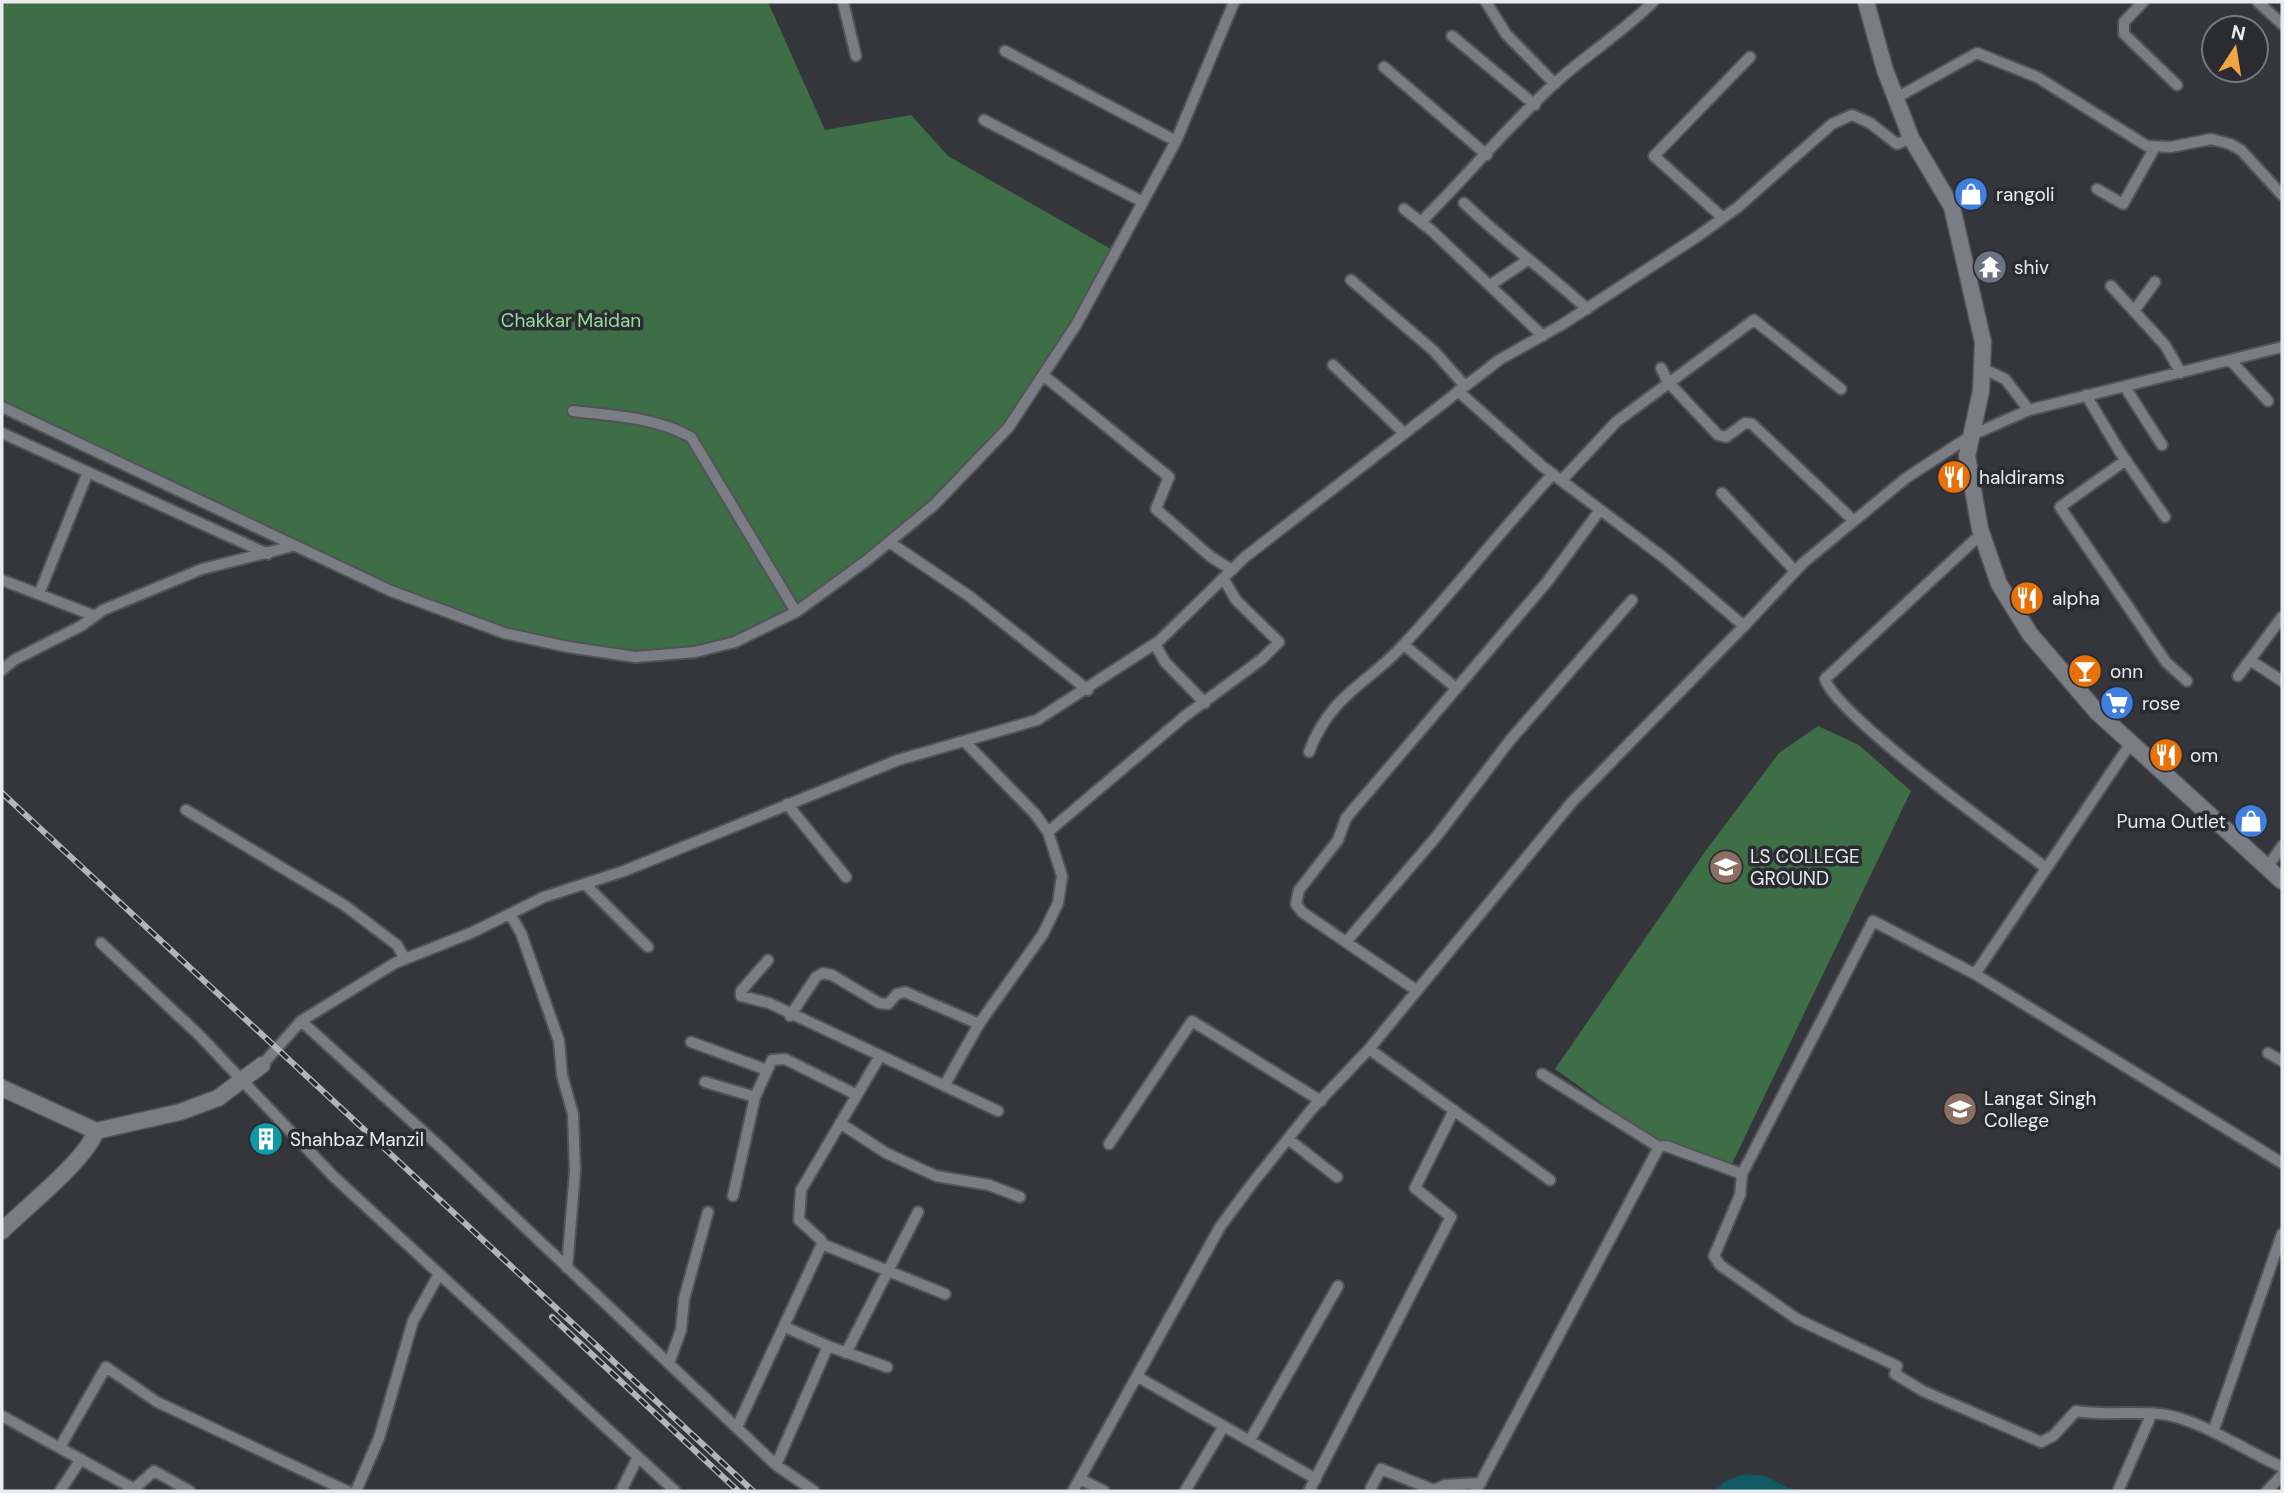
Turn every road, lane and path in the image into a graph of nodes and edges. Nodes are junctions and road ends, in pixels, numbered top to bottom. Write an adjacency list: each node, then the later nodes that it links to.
1 (842, 2): 11 (street)
2 (1234, 2): 20 (street)
3 (1486, 2): 14 (street)
4 (1653, 2): 14 (street)
5 (1866, 2): 16 (main road)
6 (2143, 2): 15 (street)
7 (2258, 2): 8 (street)
8 (2282, 24)
9 (1452, 36): 17 (street)
10 (1005, 51): 20 (street)
11 (856, 56)
12 (1750, 57): 28 (street)
13 (1384, 66): 22 (street)
14 (1555, 84): 17 (street)
15 (2177, 85)
16 (1896, 99): 19 (main road); 21 (street)
17 (1535, 105): 22 (street)
18 (984, 120): 25 (street)
19 (1911, 138): 28 (street); 42 (main road)
20 (1177, 141): 25 (street)
21 (2155, 147): 23 (street); 24 (street)
22 (1487, 155): 29 (street)
23 (2097, 189)
24 (2282, 195)
25 (1143, 202): 44 (street)
26 (1464, 203): 30 (street)
27 (1404, 209): 29 (street)
28 (1723, 218): 35 (street)
29 (1421, 222): 33 (street)
30 (1528, 260): 33 (street); 35 (street)
31 (1351, 280): 47 (street)
32 (2155, 282): 36 (street)
33 (1490, 285): 37 (street)
34 (2111, 286): 36 (street)
35 (1587, 309): 37 (street)
36 (2134, 311): 43 (street)
37 (1543, 336): 47 (street)
38 (2282, 347): 39 (street)
39 (2231, 361): 43 (street); 50 (street)
40 (1333, 365): 55 (street)
41 (1661, 368): 45 (street)
42 (1982, 368): 52 (street); 56 (main road)
43 (2181, 373): 46 (street)
44 (1044, 375): 66 (street); 69 (street)
45 (1668, 382): 48 (street); 60 (street); 64 (street)
46 (2125, 387): 49 (street); 57 (street)
47 (1461, 389): 55 (street); 60 (street)
48 (1842, 389)
49 (2086, 396): 52 (street); 58 (street)
50 (2269, 401)
51 (2, 407): 67 (street)
52 (2029, 410): 56 (street)
53 (573, 411): 75 (street)
54 (2, 433): 59 (street)
55 (1404, 433): 69 (street)
56 (1972, 435): 64 (street); 65 (main road)
57 (2162, 445)
58 (2126, 460): 63 (street); 84 (street)
59 (88, 471): 68 (street); 73 (street)
60 (1557, 477): 62 (street); 80 (street)
61 (1722, 493): 70 (street)
62 (1600, 510): 78 (street); 86 (street)
63 (2165, 517)
64 (1854, 522): 70 (street)
65 (1981, 534): 90 (main road); 96 (street)
66 (889, 542): 75 (street); 87 (street)
67 (293, 546): 68 (street); 75 (street)
68 (268, 554): 76 (street)
69 (1232, 570): 71 (street)
70 (1795, 571): 78 (street)
71 (1223, 578): 79 (street); 88 (street)
72 (2, 580): 73 (street)
73 (38, 594): 76 (street)
74 (1632, 600): 103 (street)
75 (796, 612)
76 (95, 616): 82 (street)
77 (2282, 617): 81 (street)
78 (1744, 626): 108 (street)
79 (1155, 644): 87 (street); 88 (street)
80 (1404, 645): 86 (street); 91 (street)
81 (2250, 660): 83 (street); 85 (street)
82 (2, 670)
83 (2238, 676)
84 (2187, 681)
85 (2282, 681)
86 (1457, 688): 103 (street)
87 (1088, 690): 89 (street)
88 (1205, 704): 94 (street)
89 (965, 742): 92 (street); 94 (street)
90 (2131, 743): 96 (street); 97 (main road)
91 (1309, 752)
92 (787, 804): 98 (street); 100 (street)
93 (186, 810): 105 (street)
94 (1048, 832): 111 (street)
95 (2282, 846): 97 (street)
96 (2046, 868): 107 (street)
97 (2267, 868): 99 (main road)
98 (846, 877)
99 (2282, 881)
100 (585, 884): 101 (street); 104 (street)
101 (510, 914): 105 (street); 145 (street)
102 (101, 943): 121 (street)
103 (1346, 943): 108 (street)
104 (648, 947)
105 (405, 958): 110 (street)
106 (768, 960): 109 (street)
107 (1975, 974): 134 (street); 135 (street)
108 (1416, 990): 113 (street)
109 (790, 1016): 111 (street); 115 (street)
110 (301, 1021): 117 (street); 145 (street)
111 (979, 1024): 122 (street)
112 (691, 1042): 118 (street)
113 (1369, 1049): 126 (street); 127 (street)
114 (2268, 1053): 116 (street)
115 (880, 1056): 122 (street); 124 (street)
116 (2282, 1061)
117 (262, 1065): 121 (main road)
118 (767, 1070): 124 (street); 125 (street)
119 (1542, 1074): 133 (street)
120 (705, 1082): 125 (street)
121 (242, 1083): 130 (main road); 147 (street)
122 (944, 1086): 128 (street)
123 (2, 1088): 130 (main road)
124 (857, 1095): 129 (street)
125 (755, 1097): 138 (street)
126 (1321, 1101): 131 (street); 132 (street)
127 (1454, 1110): 137 (street); 169 (street)
128 (998, 1111)
129 (840, 1123): 139 (street); 144 (street)
130 (96, 1131): 142 (main road)
131 (1288, 1139): 136 (street); 155 (street)
132 (1109, 1144)
133 (1659, 1147): 135 (street); 170 (street)
134 (2282, 1163)
135 (1742, 1174): 156 (street)
136 (1337, 1177)
137 (1550, 1180)
138 (733, 1196)
139 (1020, 1197)
140 (708, 1212): 153 (street)
141 (918, 1212): 146 (street)
142 (2, 1231)
143 (2282, 1234): 160 (street)
144 (822, 1244): 146 (street); 150 (street)
145 (567, 1268): 153 (street)
146 (887, 1272): 149 (street); 152 (street)
147 (439, 1275): 164 (street); 175 (street)
148 (1338, 1286): 161 (street)
149 (945, 1294)
150 (785, 1326): 151 (street); 159 (street)
151 (828, 1346): 152 (street); 165 (street)
152 (846, 1353): 154 (street)
153 (669, 1363): 159 (street)
154 (887, 1367)
155 (1138, 1377): 158 (street); 168 (street)
156 (2152, 1413): 160 (street); 184 (street)
157 (2, 1416): 162 (street)
158 (1224, 1426): 161 (street); 181 (street)
159 (737, 1427): 165 (street)
160 (2213, 1432): 166 (street)
161 (1250, 1440): 169 (street)
162 (60, 1447): 163 (street); 174 (street)
163 (81, 1459): 172 (street); 173 (street)
164 (637, 1459): 176 (street); 177 (street)
165 (776, 1465): 178 (street)
166 (2282, 1467)
167 (2282, 1475): 185 (street)
168 (1080, 1479): 179 (street); 180 (street)
169 (1316, 1479): 182 (street)
170 (1479, 1487): 183 (street)
171 (1371, 1488): 183 (street)
172 (60, 1491)
173 (190, 1491)
174 (347, 1491)
175 (356, 1491)
176 (621, 1491)
177 (675, 1491)
178 (814, 1491)
179 (1073, 1491)
180 (1104, 1491)
181 (1185, 1491)
182 (1309, 1491)
183 (1433, 1491)
184 (2118, 1491)
185 (2267, 1491)

